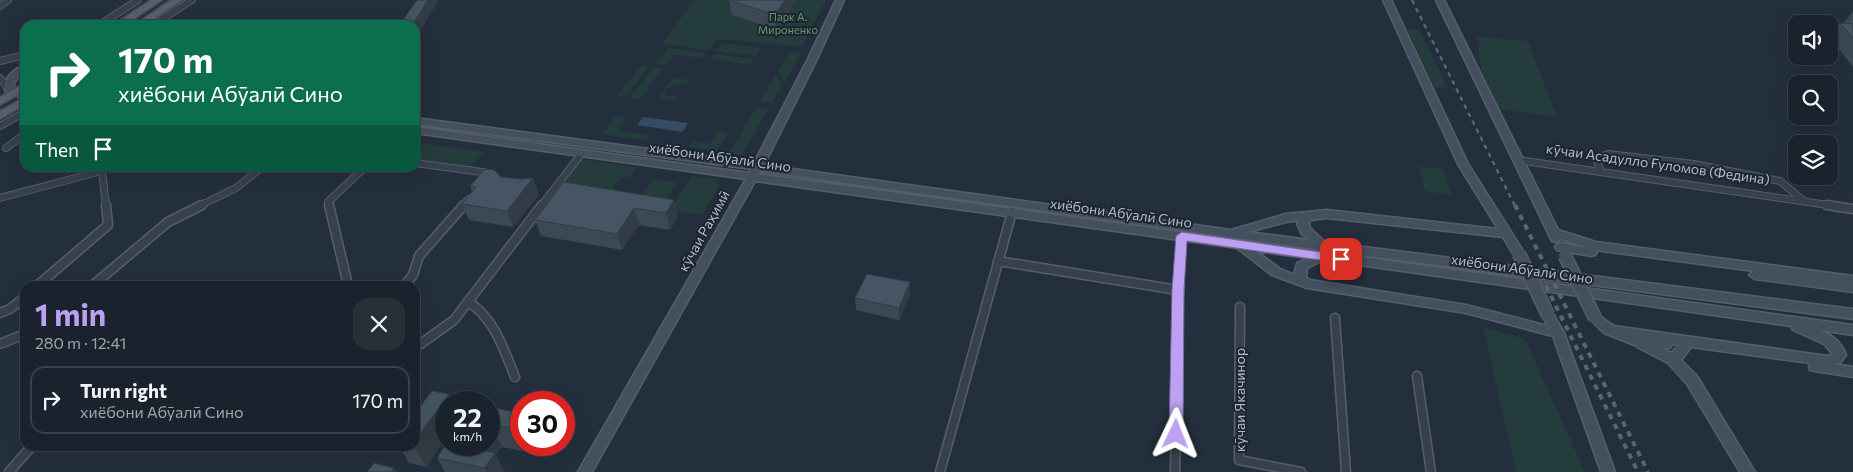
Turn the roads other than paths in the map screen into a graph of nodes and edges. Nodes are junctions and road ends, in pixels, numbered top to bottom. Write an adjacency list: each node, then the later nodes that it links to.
1 (8, 0): 10 (street)
2 (125, 0): 9 (street)
3 (157, 0): 9 (main road)
4 (177, 0): 14 (main road)
5 (192, 0): 11 (street)
6 (840, 0): 37 (main road, кӯчаи Раҳимӣ)
7 (1387, 0): 52 (main road)
8 (1440, 0): 35 (main road)
9 (138, 4): 12 (street); 13 (main road)
10 (0, 6)
11 (176, 11): 15 (main road); 16 (street)
12 (108, 20)
13 (123, 20)
14 (147, 20)
15 (153, 20)
16 (161, 20)
17 (20, 56): 19 (street)
18 (20, 60): 19 (street)
19 (0, 62)
20 (20, 72): 23 (main road)
21 (0, 78): 23 (street)
22 (20, 87): 23 (main road)
23 (11, 90): 24 (main road); 25 (main road)
24 (20, 94)
25 (0, 102)
26 (20, 103): 28 (main road)
27 (20, 115): 30 (street)
28 (0, 116)
29 (420, 122): 37 (main road, хиёбони Абӯалӣ Сино)
30 (0, 126)
31 (420, 131): 34 (main road, хиёбони Абӯалӣ Сино)
32 (20, 138): 33 (street)
33 (6, 148)
34 (582, 153): 37 (main road, хиёбони Абӯалӣ Сино); 67 (street)
35 (1518, 160): 42 (street, кӯчаи Асадулло Ғуломов (Федина)); 51 (main road)
36 (420, 164): 43 (street)
37 (754, 171): 48 (main road, хиёбони Абӯалӣ Сино); 50 (main road, хиёбони Абӯалӣ Сино); 87 (main road, кӯчаи Раҳимӣ)
38 (92, 172): 45 (street)
39 (103, 172): 59 (street)
40 (256, 172): 60 (street)
41 (360, 172): 61 (street)
42 (1601, 172): 46 (street, кӯчаи Асадулло Ғуломов (Федина)); 46 (street)
43 (482, 183)
44 (476, 191): 62 (street)
45 (0, 198)
46 (1805, 201): 47 (street, кӯчаи Асадулло Ғуломов (Федина))
47 (1853, 209)
48 (1012, 212): 53 (main road, хиёбони Абӯалӣ Сино); 57 (street)
49 (1314, 214): 50 (main road); 52 (main road); 55 (main road)
50 (1229, 232): 55 (main road, хиёбони Абӯалӣ Сино)
51 (1554, 233): 56 (main road); 58 (main road)
52 (1507, 234): 75 (main road, bridge)
53 (1182, 236): 54 (main road, хиёбони Абӯалӣ Сино); 65 (street)
54 (1239, 244): 55 (main road, хиёбони Абӯалӣ Сино); 63 (main road)
55 (1322, 251): 63 (main road); 70 (main road, хиёбони Абӯалӣ Сино); 72 (main road, хиёбони Абӯалӣ Сино)
56 (1563, 251): 64 (main road); 73 (main road, bridge)
57 (998, 261): 65 (street); 88 (street)
58 (1853, 280)
59 (43, 281)
60 (98, 281)
61 (348, 281)
62 (408, 281)
63 (1307, 284): 75 (main road)
64 (1853, 288)
65 (1178, 290): 89 (street)
66 (20, 300): 69 (street)
67 (468, 302): 79 (street); 84 (street)
68 (1240, 307): 90 (street, кӯчаи Якачинор)
69 (0, 313)
70 (1853, 314)
71 (1335, 318): 91 (street)
72 (1778, 320): 73 (main road); 74 (main road, хиёбони Абӯалӣ Сино)
73 (1608, 330): 77 (main road)
74 (1853, 330)
75 (1558, 333): 93 (main road)
76 (20, 336): 78 (street)
77 (1637, 342): 80 (main road); 81 (main road)
78 (0, 344)
79 (420, 344)
80 (1685, 347): 81 (main road); 82 (main road)
81 (1673, 360): 94 (main road)
82 (1853, 372)
83 (1417, 376): 92 (street)
84 (515, 377)
85 (28, 451): 86 (street)
86 (9, 472)
87 (585, 472)
88 (940, 472)
89 (1175, 472)
90 (1301, 472)
91 (1346, 472)
92 (1431, 472)
93 (1608, 472)
94 (1748, 472)

